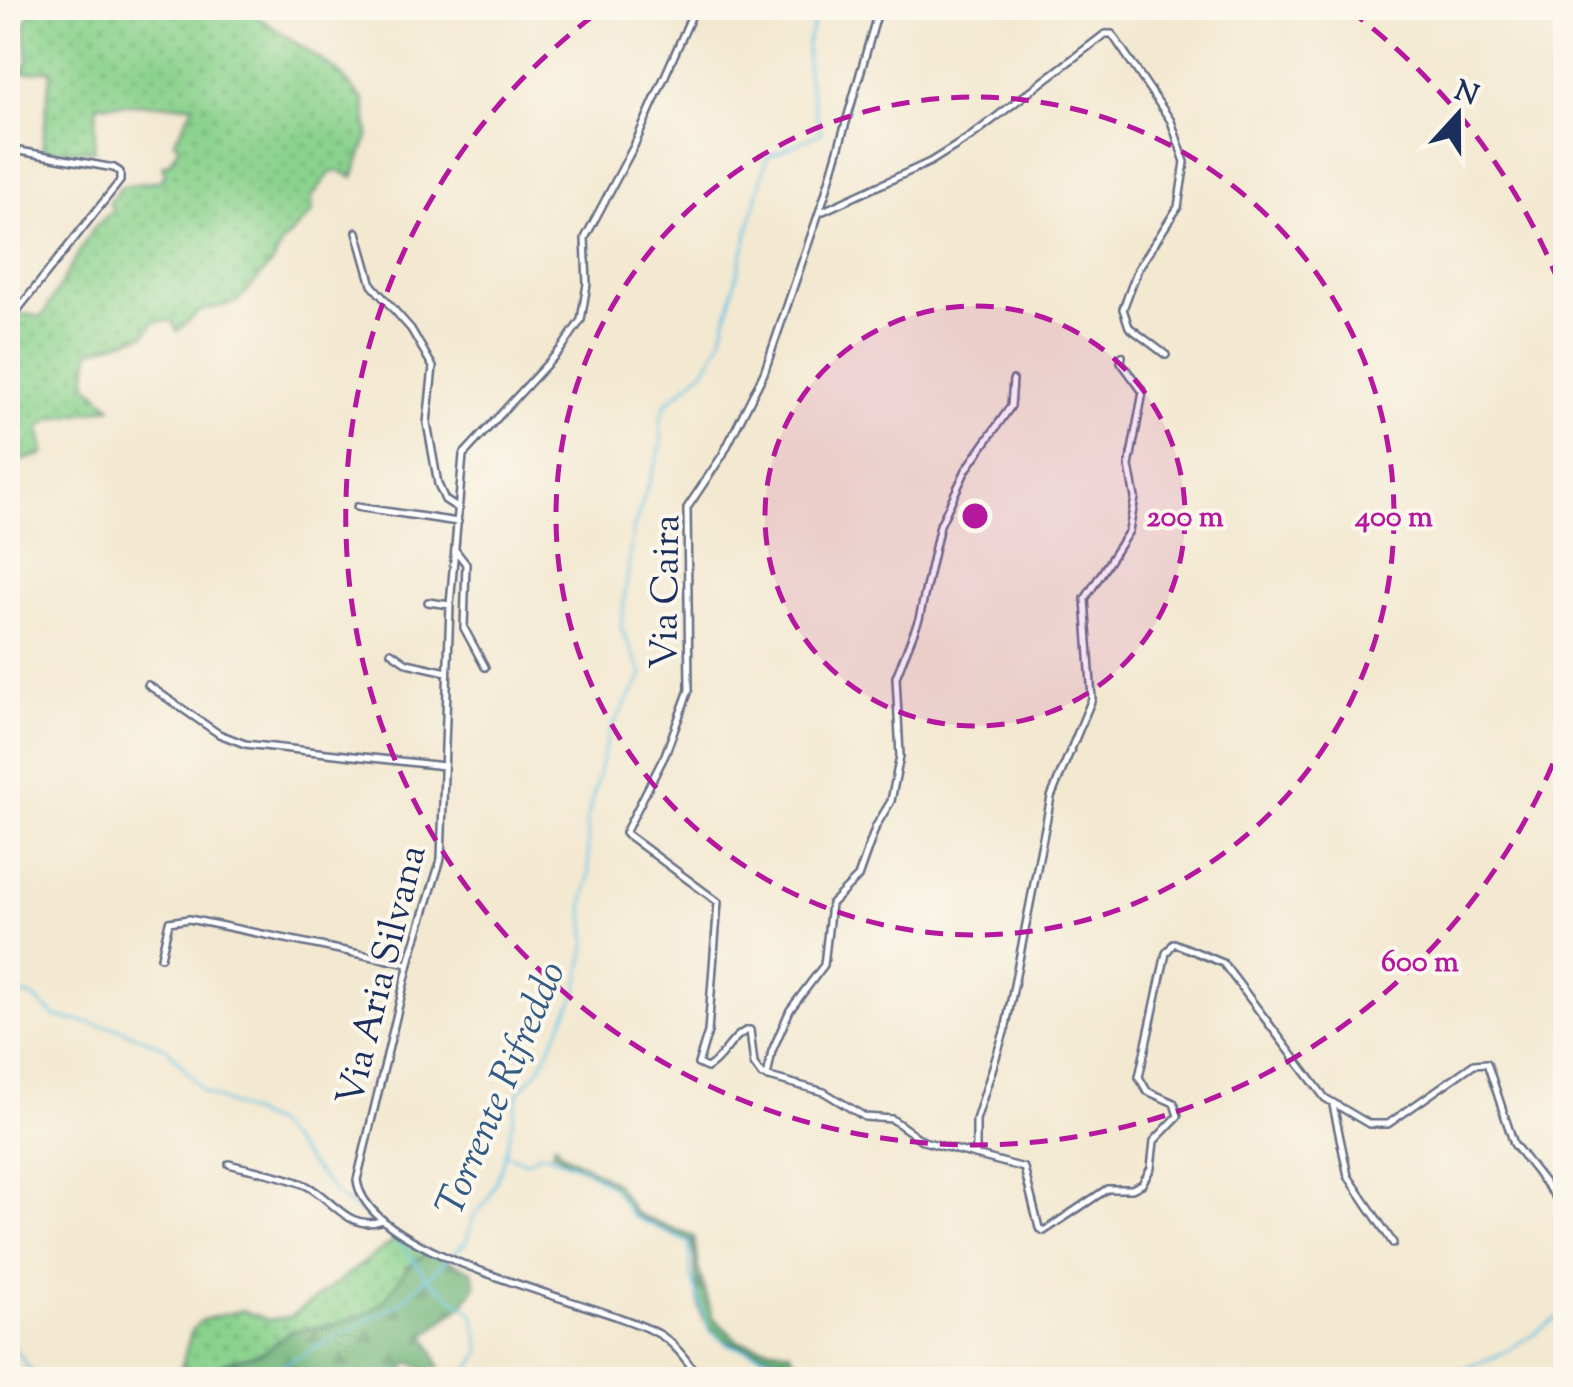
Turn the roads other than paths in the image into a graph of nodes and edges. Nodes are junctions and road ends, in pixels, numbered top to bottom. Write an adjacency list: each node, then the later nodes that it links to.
1 (695, 8): 11 (street, Via Aria Silvana)
2 (878, 8): 4 (street, Via Caira)
3 (8, 148): 6 (street)
4 (819, 213): 7 (street); 23 (street, Via Caira)
5 (357, 232): 11 (street)
6 (8, 322)
7 (1166, 355)
8 (1122, 356): 25 (street)
9 (1013, 380): 23 (street)
10 (357, 507): 12 (street)
11 (459, 509): 12 (street, Via Aria Silvana)
12 (458, 522): 13 (street, Via Aria Silvana)
13 (456, 551): 15 (street, Via Aria Silvana); 17 (street, Via Aria Silvana)
14 (428, 602): 15 (street)
15 (450, 605): 18 (street, Via Aria Silvana)
16 (391, 652): 18 (street)
17 (486, 667)
18 (447, 672): 20 (street, Via Aria Silvana)
19 (148, 685): 20 (street)
20 (444, 766): 22 (street, Via Aria Silvana)
21 (161, 958): 22 (street)
22 (408, 964): 28 (street, Via Aria Silvana)
23 (767, 1077): 25 (street)
24 (1333, 1105): 25 (street); 27 (street); 29 (street)
25 (976, 1154)
26 (229, 1164): 28 (street, Via Aria Silvana)
27 (1566, 1210)
28 (383, 1220): 30 (street, Via Aria Silvana)
29 (1392, 1243)
30 (701, 1380)

